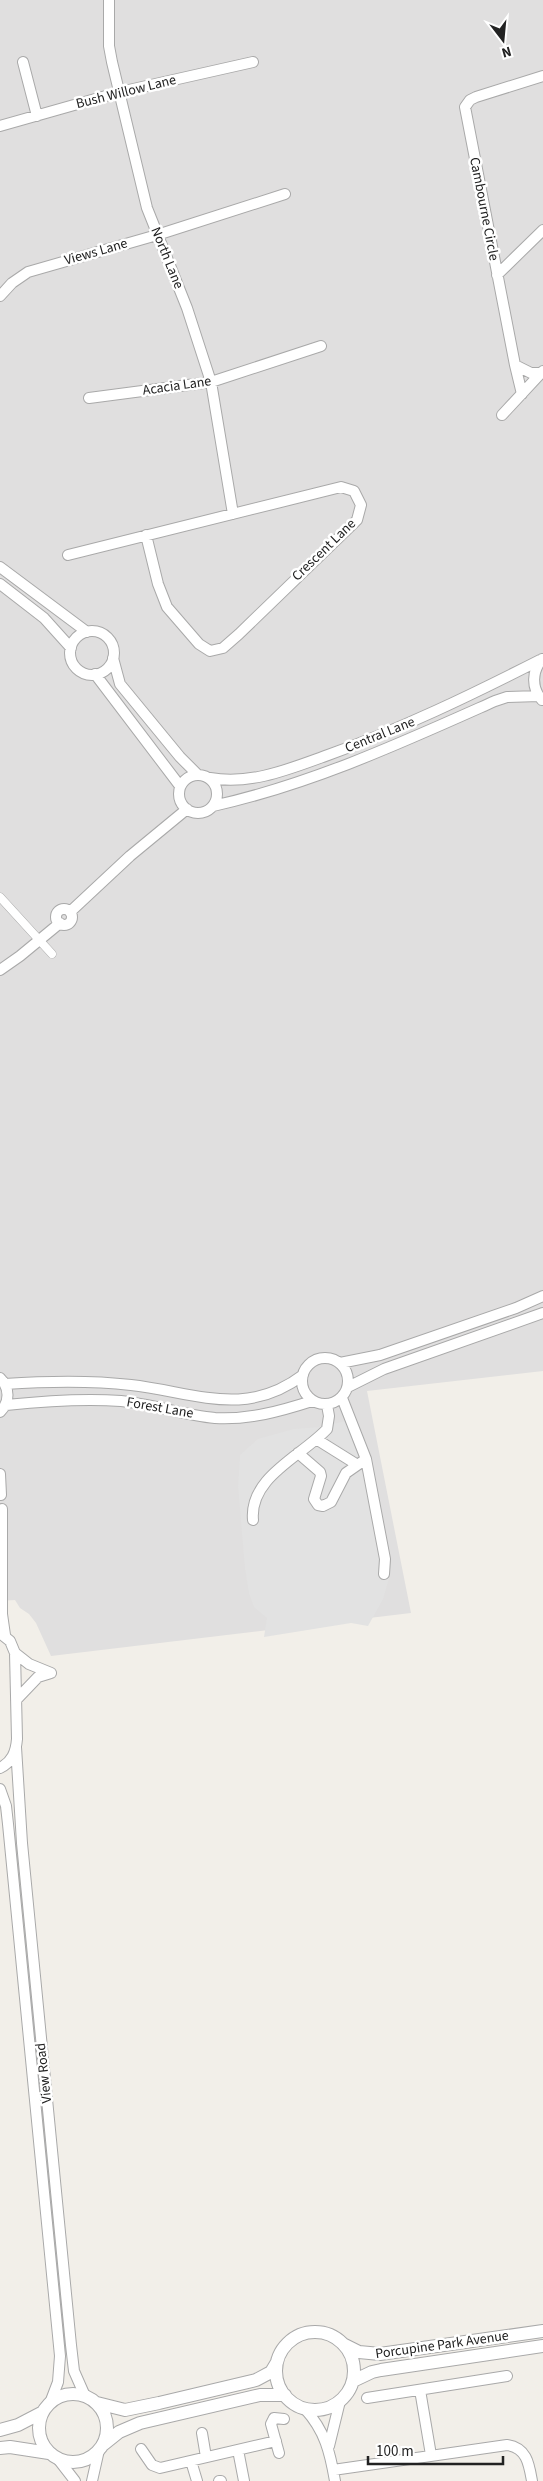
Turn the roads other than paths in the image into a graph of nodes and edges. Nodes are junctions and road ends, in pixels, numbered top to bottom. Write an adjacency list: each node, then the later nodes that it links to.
1 (109, 0): 5 (street, North Lane)
2 (23, 62): 6 (street)
3 (253, 62): 5 (street, Bush Willow Lane)
4 (543, 76): 11 (street, Cambourne Circle)
5 (120, 92): 6 (street, Bush Willow Lane); 10 (street, North Lane)
6 (37, 116): 7 (street, Bush Willow Lane)
7 (0, 126)
8 (285, 194): 10 (street, Views Lane)
9 (543, 230): 11 (street)
10 (157, 235): 12 (street, Views Lane); 16 (street, North Lane)
11 (497, 275): 14 (street, Cambourne Circle)
12 (0, 296)
13 (321, 346): 16 (street, Acacia Lane)
14 (514, 365): 15 (street); 17 (street, Cambourne Circle)
15 (542, 372): 17 (street)
16 (211, 382): 18 (street, Acacia Lane); 20 (street, North Lane)
17 (522, 394): 19 (street)
18 (88, 398)
19 (502, 415)
20 (233, 514): 21 (street, Crescent Lane); 21 (street, Crescent Lane)
21 (146, 535): 22 (street, Crescent Lane)
22 (68, 555)
23 (0, 567): 25 (street, Central Lane)
24 (0, 584): 26 (street)
25 (87, 632): 26 (street); 27 (street, Central Lane)
26 (71, 648): 29 (street)
27 (113, 658): 29 (street); 31 (street, Central Lane)
28 (542, 659): 30 (street); 32 (street, Central Lane)
29 (95, 674): 33 (street)
30 (541, 698): 34 (street, Central Lane)
31 (197, 774): 32 (street, Central Lane); 33 (street)
32 (210, 778): 34 (street)
33 (180, 786): 35 (street)
34 (213, 806): 35 (street, Central Lane)
35 (187, 810): 37 (street)
36 (0, 897): 37 (street)
37 (39, 942): 38 (street); 39 (street)
38 (52, 954)
39 (0, 970)
40 (543, 1296): 42 (street)
41 (543, 1313): 45 (street)
42 (340, 1363): 43 (street); 45 (street)
43 (303, 1375): 44 (street, Forest Lane); 47 (street)
44 (3, 1381): 49 (street)
45 (348, 1387): 46 (street)
46 (342, 1398): 48 (street); 52 (street)
47 (312, 1401): 48 (street); 49 (street, Forest Lane)
48 (327, 1405): 50 (street)
49 (3, 1408)
50 (316, 1439): 51 (street); 53 (street)
51 (298, 1453): 53 (street); 57 (street)
52 (366, 1459): 53 (street); 58 (street)
53 (356, 1464)
54 (0, 1474): 55 (street)
55 (1, 1495)
56 (2, 1509): 59 (street)
57 (253, 1520)
58 (384, 1574)
59 (3, 1634): 60 (street, View Road)
60 (15, 1653): 61 (street, View Road); 61 (street)
61 (16, 1700): 62 (street, View Road)
62 (16, 1747): 63 (street); 65 (street, View Road)
63 (0, 1768)
64 (0, 1789): 66 (street, View Road)
65 (59, 2222): 66 (street); 75 (street, View Road)
66 (47, 2224): 79 (street, View Road)
67 (543, 2331): 68 (street, Porcupine Park Avenue)
68 (343, 2344): 70 (street); 72 (street)
69 (543, 2346): 72 (street, Porcupine Park Avenue)
70 (279, 2358): 74 (street); 78 (street)
71 (507, 2376): 73 (street)
72 (353, 2382): 77 (street)
73 (420, 2390): 76 (street); 91 (street)
74 (285, 2395): 80 (street); 85 (street)
75 (85, 2396): 78 (street); 79 (street)
76 (367, 2398)
77 (340, 2401): 80 (street); 86 (street)
78 (96, 2403): 85 (street)
79 (46, 2407): 82 (street); 92 (street)
80 (305, 2408): 86 (street)
81 (284, 2419): 84 (street)
82 (0, 2430)
83 (202, 2433): 93 (street)
84 (276, 2441): 89 (street); 90 (street)
85 (101, 2447): 92 (street); 97 (street)
86 (329, 2447): 95 (street)
87 (0, 2448): 92 (street)
88 (141, 2449): 94 (street)
89 (238, 2450): 93 (street); 99 (street)
90 (279, 2453)
91 (431, 2455): 95 (street); 101 (street)
92 (54, 2456): 96 (street)
93 (206, 2457): 94 (street)
94 (191, 2461): 98 (street)
95 (333, 2470): 100 (street)
96 (75, 2481)
97 (92, 2481)
98 (197, 2481)
99 (244, 2481)
100 (334, 2481)
101 (532, 2481)

